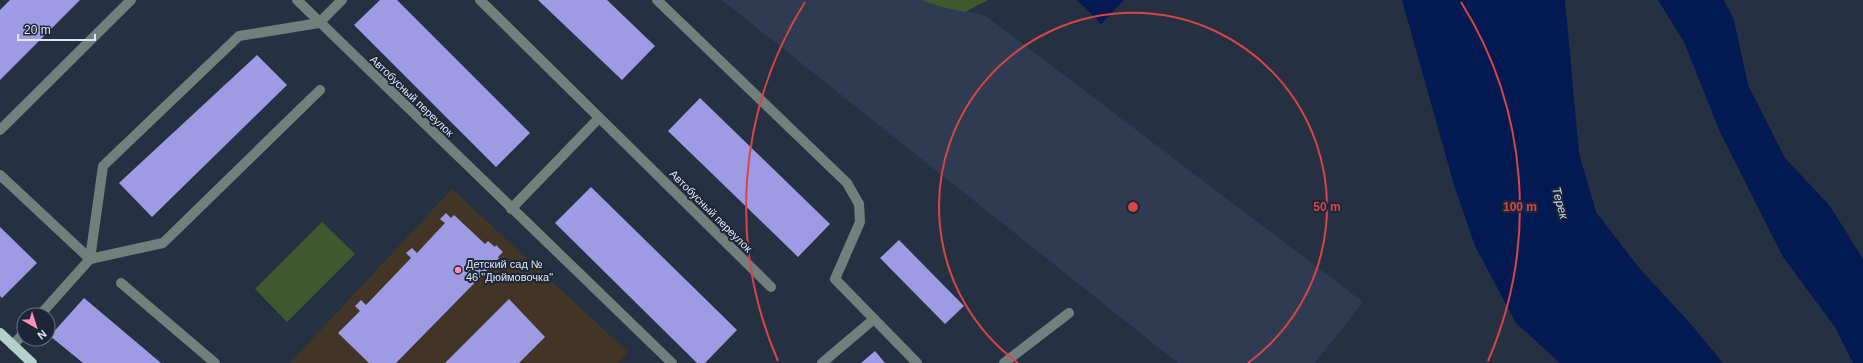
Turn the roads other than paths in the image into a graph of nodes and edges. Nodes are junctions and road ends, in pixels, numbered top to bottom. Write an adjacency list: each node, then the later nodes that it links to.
1 (131, 0): 9 (street)
2 (297, 0): 6 (street, Автобусный переулок)
3 (342, 0): 6 (street)
4 (480, 0): 8 (street, Автобусный переулок)
5 (657, 0): 17 (street)
6 (319, 23): 11 (street, Автобусный переулок); 12 (street)
7 (320, 90): 12 (street)
8 (599, 118): 11 (street); 14 (street, Автобусный переулок)
9 (0, 130)
10 (0, 174): 12 (street)
11 (511, 209): 23 (street, Автобусный переулок)
12 (90, 259): 15 (street)
13 (121, 283): 22 (street)
14 (771, 287)
15 (47, 307)
16 (1069, 313): 26 (street)
17 (874, 319): 24 (street); 25 (street)
18 (0, 333): 20 (main road)
19 (16, 342): 20 (street)
20 (13, 345): 21 (main road)
21 (32, 363)
22 (215, 363)
23 (672, 363)
24 (822, 363)
25 (917, 363)
26 (1004, 363)

